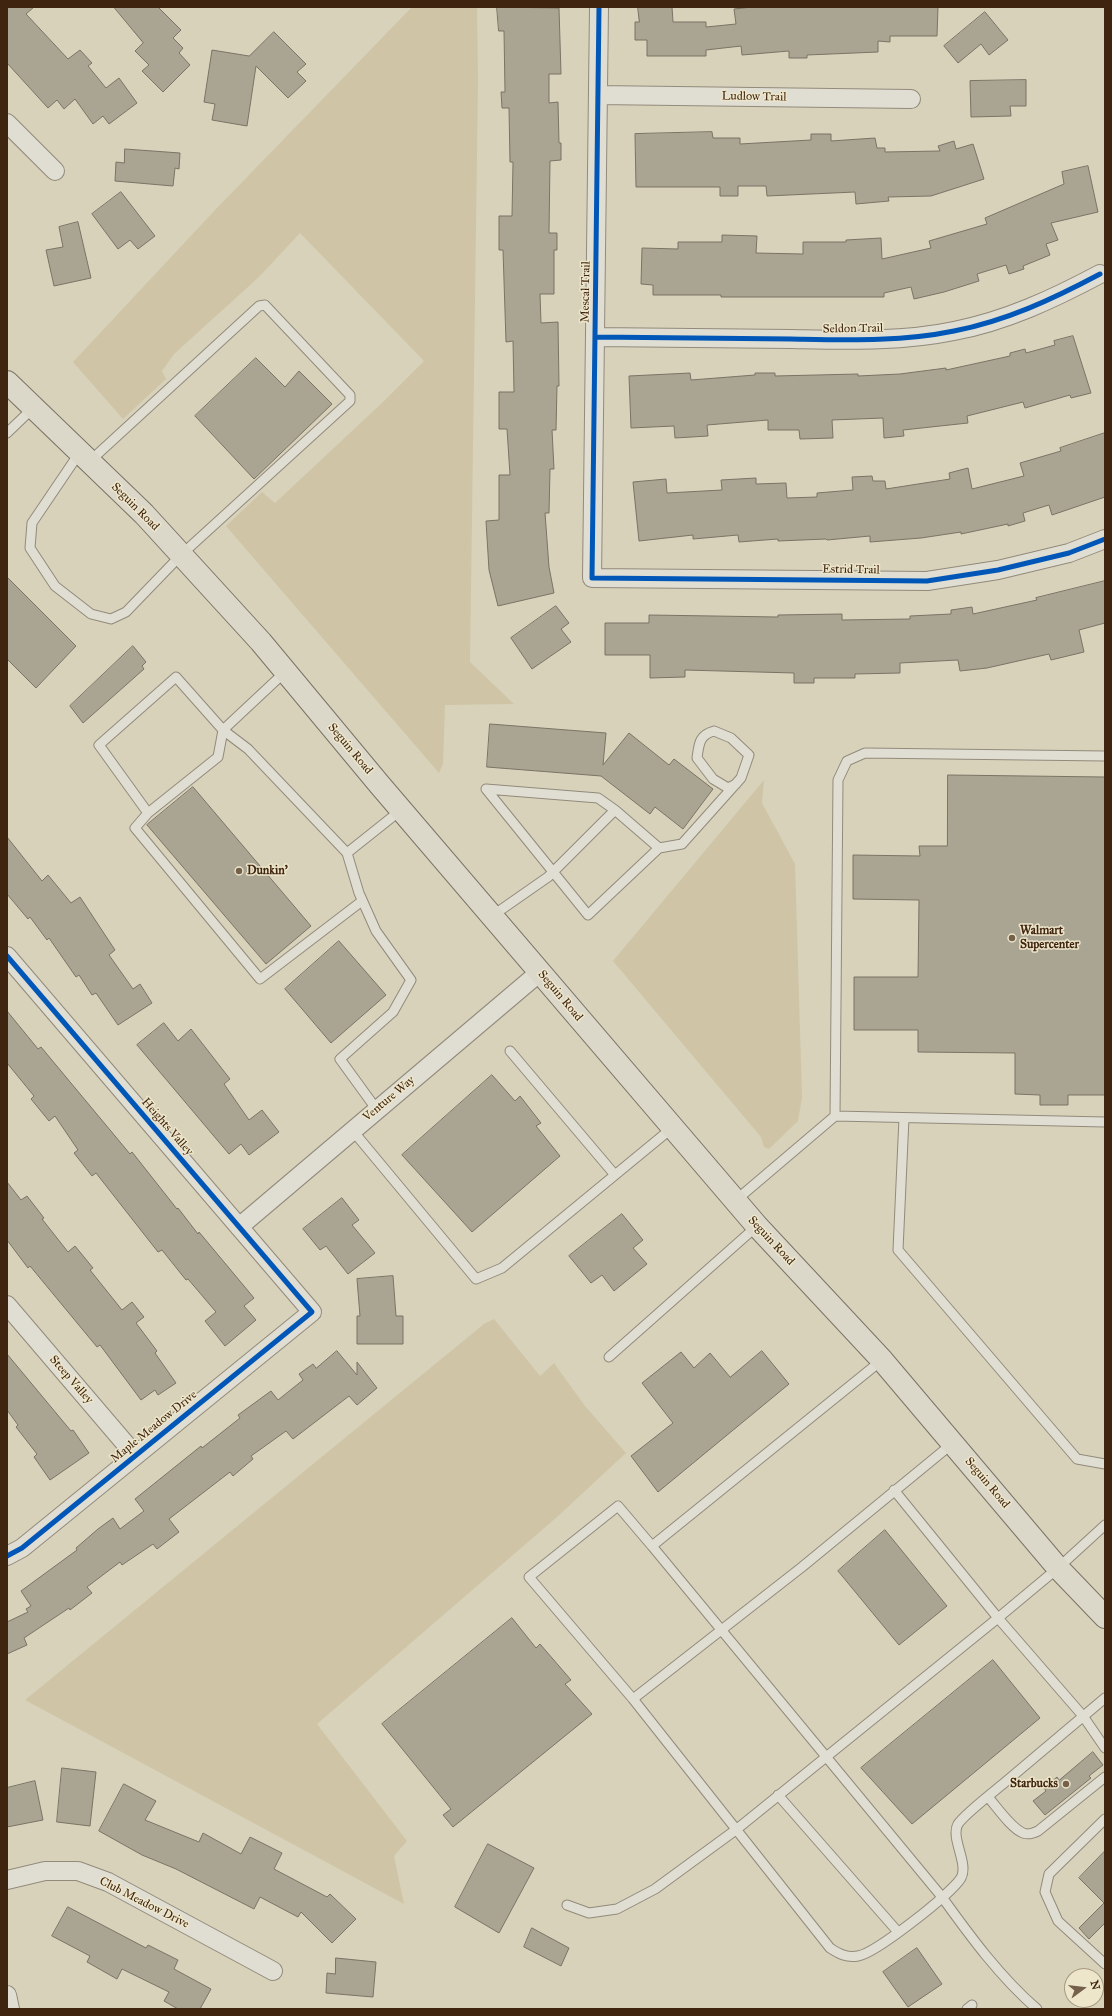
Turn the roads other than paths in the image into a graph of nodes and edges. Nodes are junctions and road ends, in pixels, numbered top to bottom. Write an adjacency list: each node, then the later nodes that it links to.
1 (599, 7): 2 (street, Mescal Trail)
2 (598, 95): 3 (street, Ludlow Trail); 7 (street, Mescal Trail)
3 (911, 99)
4 (7, 123): 5 (street)
5 (55, 171)
6 (1100, 274): 7 (street, Seldon Trail)
7 (595, 337): 14 (street, Mescal Trail)
8 (7, 382): 9 (main road, Seguin Road)
9 (33, 408): 10 (lane); 11 (main road, Seguin Road)
10 (7, 433)
11 (85, 457): 13 (main road, Seguin Road); 13 (lane); 13 (lane)
12 (1105, 539): 14 (street, Estrid Trail)
13 (181, 555): 15 (main road, Seguin Road)
14 (592, 578)
15 (285, 672): 16 (lane); 19 (main road, Seguin Road)
16 (224, 730): 21 (lane); 21 (lane); 23 (lane)
17 (1105, 756): 31 (lane)
18 (736, 784): 18 (lane); 22 (lane)
19 (401, 810): 23 (lane); 26 (main road, Seguin Road)
20 (615, 810): 22 (lane); 24 (lane); 24 (lane)
21 (148, 813): 25 (lane)
22 (659, 848): 24 (lane)
23 (346, 853): 25 (lane)
24 (552, 872): 26 (lane)
25 (362, 901): 30 (lane)
26 (492, 916): 28 (main road, Seguin Road)
27 (7, 956): 39 (street, Heights Valley)
28 (540, 972): 30 (street, Venture Way); 34 (main road, Seguin Road)
29 (510, 1051): 36 (lane)
30 (377, 1110): 35 (street, Venture Way)
31 (835, 1116): 32 (lane); 37 (lane)
32 (904, 1118): 33 (lane); 46 (lane)
33 (1105, 1122)
34 (672, 1128): 36 (lane); 37 (main road, Seguin Road)
35 (353, 1130): 36 (lane); 39 (street, Venture Way)
36 (615, 1175)
37 (735, 1201): 38 (main road, Seguin Road)
38 (757, 1226): 42 (lane); 43 (main road, Seguin Road)
39 (240, 1227): 41 (street, Heights Valley)
40 (7, 1305): 45 (street, Steep Valley)
41 (312, 1312): 45 (street, Maple Meadow Drive)
42 (609, 1357)
43 (882, 1360): 44 (main road, Seguin Road); 49 (lane)
44 (953, 1443): 47 (lane); 51 (main road, Seguin Road)
45 (135, 1455): 50 (street, Maple Meadow Drive)
46 (1105, 1464)
47 (894, 1490): 53 (lane); 54 (lane)
48 (1105, 1525): 51 (lane)
49 (652, 1546): 54 (lane); 56 (lane)
50 (7, 1556)
51 (1058, 1568): 52 (main road, Seguin Road); 53 (lane)
52 (1105, 1617)
53 (998, 1618): 57 (lane); 59 (lane)
54 (721, 1630): 56 (lane); 59 (lane)
55 (1105, 1698): 57 (lane)
56 (633, 1699): 64 (lane)
57 (1083, 1716): 58 (lane); 62 (lane)
58 (1105, 1748)
59 (825, 1757): 61 (lane); 66 (lane)
60 (1105, 1777): 62 (lane)
61 (778, 1795): 64 (lane); 68 (lane)
62 (988, 1797): 66 (lane)
63 (1105, 1819): 69 (lane)
64 (737, 1829): 67 (lane); 68 (lane)
65 (7, 1880): 70 (street, Club Meadow Drive)
66 (942, 1897): 68 (lane); 73 (lane)
67 (567, 1905)
68 (898, 1932)
69 (1105, 1964)
70 (273, 1971)
71 (7, 1995): 72 (street)
72 (10, 2009)
73 (1037, 2009)

